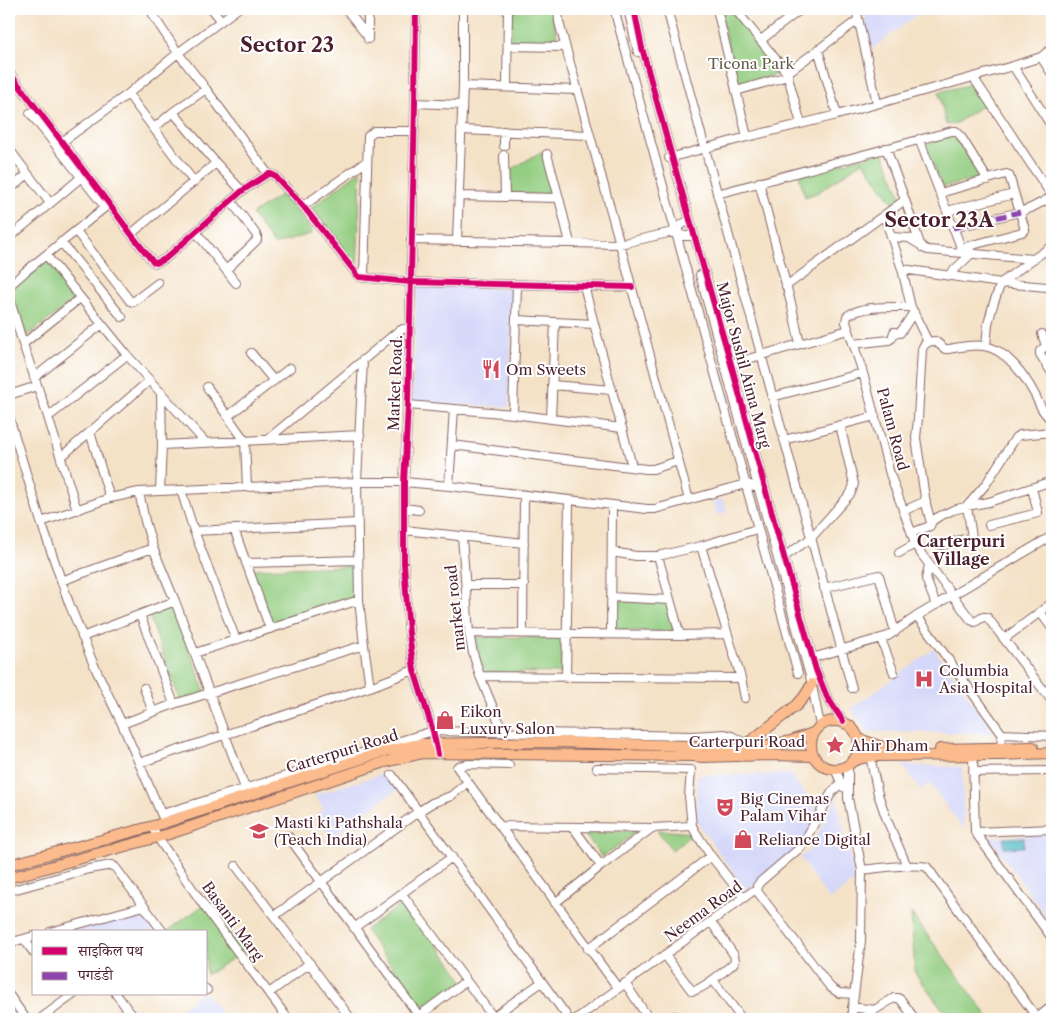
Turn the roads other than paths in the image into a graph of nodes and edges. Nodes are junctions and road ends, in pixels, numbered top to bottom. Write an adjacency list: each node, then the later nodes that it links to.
1 (158, 9): 25 (street)
2 (212, 9): 18 (street)
3 (237, 9): 18 (street)
4 (346, 9): 5 (street)
5 (368, 9)
6 (416, 9): 38 (street, Market Road.)
7 (463, 9): 32 (street)
8 (508, 9): 21 (street)
9 (558, 9): 22 (street)
10 (615, 9): 88 (street)
11 (628, 9): 58 (street, Major Sushil Aima Marg)
12 (634, 9): 58 (street, Major Sushil Aima Marg)
13 (667, 9): 54 (street)
14 (717, 9): 36 (street)
15 (735, 9): 20 (street)
16 (856, 9): 19 (street)
17 (796, 10): 20 (street)
18 (221, 20): 25 (street)
19 (858, 20): 24 (street); 39 (street)
20 (761, 40): 30 (street)
21 (508, 46): 22 (street); 33 (street)
22 (565, 47): 35 (street)
23 (1052, 48): 26 (street)
24 (818, 49): 30 (street); 43 (street)
25 (178, 53): 34 (street); 37 (street)
26 (1041, 57): 27 (street); 29 (street)
27 (1013, 66): 31 (street); 45 (street)
28 (9, 72): 53 (street)
29 (1052, 74)
30 (788, 75): 36 (street); 44 (street)
31 (973, 77): 39 (street); 67 (street)
32 (462, 86): 33 (street); 40 (street)
33 (507, 88): 35 (street)
34 (206, 89): 41 (street); 62 (street)
35 (577, 90): 50 (street)
36 (736, 91): 51 (street)
37 (128, 94): 46 (street); 53 (street)
38 (415, 103): 40 (street); 48 (street, Market Road.)
39 (877, 103): 43 (street)
40 (462, 105): 47 (street)
41 (173, 112): 46 (street); 60 (street)
42 (30, 113): 63 (street)
43 (837, 115): 44 (street)
44 (801, 124): 51 (street)
45 (1052, 127)
46 (154, 128): 65 (street)
47 (461, 130): 49 (street); 73 (street)
48 (414, 131): 59 (street); 94 (street, Market Road.)
49 (504, 132): 50 (street); 74 (street)
50 (590, 135): 98 (street)
51 (747, 137): 54 (street)
52 (919, 139): 55 (street); 64 (street); 70 (street)
53 (62, 142): 63 (street)
54 (705, 148): 58 (street); 71 (street)
55 (886, 148): 66 (street); 77 (street)
56 (9, 149): 61 (street)
57 (546, 154): 76 (street)
58 (670, 158): 85 (street, Major Sushil Aima Marg); 139 (street, Major Sushil Aima Marg)
59 (367, 161): 81 (street); 108 (street)
60 (216, 163): 65 (street); 69 (street)
61 (28, 174): 68 (street); 79 (street)
62 (268, 174): 69 (street); 81 (street)
63 (84, 176): 79 (street); 80 (street)
64 (988, 180): 70 (street); 72 (street)
65 (194, 182): 90 (street)
66 (759, 182): 71 (street); 116 (street)
67 (1049, 186): 75 (street)
68 (9, 190)
69 (242, 191): 78 (street)
70 (940, 192): 82 (street)
71 (717, 194): 137 (street)
72 (1014, 194): 82 (street); 83 (street)
73 (459, 196): 74 (street); 95 (street)
74 (505, 197): 76 (street)
75 (1052, 197): 83 (street)
76 (559, 198): 97 (street)
77 (906, 200): 84 (street); 100 (street)
78 (231, 201): 89 (street); 106 (street)
79 (50, 203): 93 (street)
80 (107, 206): 87 (street); 90 (street)
81 (303, 206): 108 (street)
82 (947, 211): 86 (street)
83 (1020, 212): 86 (street); 101 (street)
84 (884, 215): 92 (street); 116 (street)
85 (686, 222): 88 (street); 91 (street, Major Sushil Aima Marg)
86 (953, 228): 101 (street)
87 (76, 231): 96 (street); 112 (street)
88 (676, 231): 91 (street); 98 (street); 181 (street)
89 (196, 232): 90 (street); 106 (street)
90 (131, 234)
91 (690, 236): 177 (street, Major Sushil Aima Marg)
92 (891, 236): 100 (street); 105 (street)
93 (9, 238)
94 (411, 240): 95 (street); 109 (street, Market Road.)
95 (458, 241): 97 (street)
96 (61, 242): 103 (street); 122 (street)
97 (570, 243): 98 (street)
98 (620, 244): 117 (street)
99 (1052, 246): 104 (street)
100 (923, 247): 101 (street)
101 (962, 250): 102 (street)
102 (972, 253): 104 (street); 107 (street)
103 (46, 255): 114 (street); 120 (street)
104 (1033, 259): 111 (street)
105 (902, 269): 107 (street); 121 (street)
106 (226, 270): 110 (street)
107 (949, 276): 111 (street)
108 (364, 278): 109 (street)
109 (410, 282): 113 (street); 127 (street, Market Road.)
110 (236, 283)
111 (1001, 283): 118 (street); 134 (street)
112 (158, 284)
113 (517, 285): 115 (street); 123 (street)
114 (9, 286)
115 (584, 286): 117 (street); 126 (street)
116 (786, 286): 132 (street)
117 (632, 287): 175 (street)
118 (1052, 289)
119 (9, 296): 131 (street)
120 (80, 298): 125 (street); 131 (street)
121 (913, 310): 128 (street); 130 (street); 133 (street)
122 (122, 317)
123 (516, 320): 124 (street); 155 (street)
124 (556, 322): 126 (street); 147 (street)
125 (102, 324): 136 (street); 143 (street)
126 (594, 324): 149 (street)
127 (409, 328): 138 (street); 153 (street, Market Road.)
128 (848, 330): 132 (street); 133 (street, Palam Road)
129 (1042, 334): 142 (street)
130 (928, 342): 134 (street); 193 (street)
131 (23, 344): 143 (street)
132 (800, 344): 137 (street)
133 (853, 344): 141 (street, Palam Road)
134 (986, 346): 161 (street)
135 (251, 353): 145 (street)
136 (127, 355): 144 (street); 159 (street)
137 (761, 355): 139 (street); 152 (street)
138 (363, 360): 166 (street); 167 (street)
139 (731, 364): 177 (street, Major Sushil Aima Marg)
140 (290, 368): 145 (street)
141 (863, 373): 152 (street); 157 (street, Palam Road)
142 (1052, 373)
143 (34, 378): 146 (street)
144 (150, 380): 150 (street); 164 (street)
145 (274, 381): 156 (street)
146 (37, 386): 151 (street); 159 (street)
147 (552, 386): 149 (street); 160 (street)
148 (207, 387): 156 (street)
149 (612, 390): 163 (street)
150 (160, 392): 171 (street); 172 (street)
151 (9, 395)
152 (772, 398): 170 (street)
153 (408, 405): 154 (street); 180 (street, Market Road.)
154 (454, 409): 155 (street); 173 (street)
155 (513, 414): 160 (street)
156 (228, 416): 169 (street)
157 (875, 416): 162 (street); 199 (street, Palam Road)
158 (9, 417): 200 (street)
159 (48, 417): 174 (street)
160 (551, 419): 163 (street)
161 (1052, 420)
162 (840, 425): 170 (street); 211 (street)
163 (622, 428): 176 (street)
164 (90, 432): 174 (street); 190 (street)
165 (1052, 432): 168 (street); 195 (street)
166 (360, 435): 167 (street); 179 (street)
167 (268, 439): 169 (street)
168 (1052, 439)
169 (245, 440): 171 (street); 184 (street)
170 (784, 440): 211 (street)
171 (205, 442): 172 (street)
172 (162, 445): 187 (street)
173 (452, 445): 176 (street); 182 (street)
174 (60, 457): 197 (street)
175 (678, 461): 176 (street); 192 (street)
176 (632, 466)
177 (758, 475): 181 (street); 183 (street, Major Sushil Aima Marg)
178 (1052, 481): 185 (street)
179 (357, 482): 180 (street); 184 (street); 201 (street)
180 (404, 482): 182 (street); 196 (street, Market Road.)
181 (747, 484): 183 (street); 192 (street); 204 (street)
182 (449, 486): 189 (street)
183 (761, 486): 220 (street, Major Sushil Aima Marg); 261 (street, Major Sushil Aima Marg)
184 (247, 487): 186 (street)
185 (1032, 488): 195 (street); 203 (street)
186 (181, 490): 187 (street); 207 (street)
187 (160, 491): 188 (street)
188 (139, 492): 190 (street); 216 (street)
189 (524, 495): 191 (street); 212 (street)
190 (110, 498): 197 (street)
191 (569, 500): 194 (street); 243 (street)
192 (689, 500): 194 (street)
193 (926, 500): 199 (street); 202 (street)
194 (612, 506): 217 (street)
195 (967, 506): 202 (street); 214 (street)
196 (404, 508): 198 (street); 206 (street, Market Road.)
197 (77, 510): 200 (street)
198 (419, 510)
199 (903, 511): 208 (street, Palam Road)
200 (41, 522): 224 (street)
201 (358, 523): 205 (street); 221 (street)
202 (931, 523): 208 (street)
203 (989, 525)
204 (757, 528): 215 (street); 256 (street)
205 (234, 529): 207 (street); 222 (street)
206 (404, 530): 209 (street); 255 (street, Market Road.)
207 (194, 531): 250 (street)
208 (912, 534): 213 (street, Palam Road)
209 (462, 536): 212 (street); 226 (street, market road)
210 (1052, 536): 228 (street)
211 (810, 538): 220 (street); 227 (street)
212 (524, 542): 225 (street)
213 (916, 544): 218 (street); 223 (street, Palam Road)
214 (941, 545)
215 (701, 546): 219 (street); 245 (street)
216 (154, 548): 224 (street); 232 (street)
217 (612, 552): 219 (street); 229 (street)
218 (899, 553)
219 (658, 556): 231 (street)
220 (784, 558): 254 (street, Major Sushil Aima Marg)
221 (358, 560): 222 (street); 230 (street)
222 (246, 563): 239 (street)
223 (929, 564): 228 (street, Palam Road); 234 (street)
224 (61, 581): 247 (street)
225 (524, 585): 226 (street); 241 (street)
226 (466, 586): 242 (street, market road)
227 (824, 588): 240 (street); 252 (street)
228 (953, 595): 234 (street); 249 (street, Palam Road)
229 (611, 597): 231 (street); 244 (street)
230 (359, 600): 239 (street); 251 (street)
231 (670, 600): 246 (street)
232 (175, 601): 236 (street); 253 (street)
233 (1052, 603): 235 (street)
234 (936, 605): 237 (street)
235 (1040, 612): 238 (street); 249 (street)
236 (140, 615): 247 (street); 268 (street)
237 (917, 616): 240 (street); 276 (street)
238 (1052, 628)
239 (270, 629): 250 (street)
240 (895, 632): 248 (street)
241 (523, 633): 242 (street); 243 (street)
242 (469, 634): 258 (street, market road)
243 (567, 634): 244 (street); 259 (street)
244 (611, 634): 246 (street)
245 (727, 634): 246 (street); 260 (street)
246 (680, 635)
247 (82, 637): 271 (street)
248 (881, 639): 252 (street); 257 (street)
249 (1004, 639): 267 (street)
250 (236, 640): 253 (street)
251 (364, 645): 262 (street); 265 (street)
252 (841, 650): 254 (street); 264 (street)
253 (195, 653): 265 (street)
254 (812, 658): 270 (street, Major Sushil Aima Marg)
255 (414, 670): 262 (street); 273 (street, Market Road.)
256 (798, 673)
257 (894, 673)
258 (480, 676): 259 (street); 274 (street, market road)
259 (566, 678): 260 (street)
260 (741, 678): 266 (street)
261 (812, 684): 272 (street, Major Sushil Aima Marg); 279 (main road)
262 (370, 687): 275 (street)
263 (144, 688): 269 (street)
264 (852, 688)
265 (210, 694): 268 (street); 275 (street)
266 (745, 698)
267 (1052, 701)
268 (174, 704): 269 (street)
269 (153, 712): 271 (street)
270 (843, 721): 272 (main road); 278 (main road)
271 (122, 724): 287 (street)
272 (817, 729): 279 (main road, Carterpuri Road); 284 (main road)
273 (433, 731): 274 (street); 282 (street, Market Road.); 297 (street)
274 (503, 732): 279 (street)
275 (225, 734): 287 (street); 297 (street)
276 (1002, 734): 277 (street); 281 (street)
277 (1052, 736)
278 (859, 739): 281 (main road); 288 (main road)
279 (741, 746): 282 (main road, Carterpuri Road)
280 (1052, 747): 281 (main road)
281 (1001, 748)
282 (437, 749): 284 (main road, Carterpuri Road); 300 (main road, Carterpuri Road); 308 (main road, Carterpuri Road)
283 (1052, 753): 286 (main road)
284 (813, 756): 291 (main road)
285 (870, 756): 286 (main road); 288 (main road); 316 (street)
286 (972, 756): 293 (street)
287 (139, 763): 300 (street)
288 (851, 763): 291 (main road); 298 (street)
289 (509, 765): 295 (street)
290 (597, 768): 303 (street)
291 (834, 769): 296 (street)
292 (1052, 771): 293 (street)
293 (973, 772): 307 (street)
294 (392, 775): 299 (street)
295 (468, 782): 299 (street); 302 (street)
296 (841, 783): 298 (street); 321 (street, Neema Road)
297 (245, 788): 300 (street)
298 (848, 798): 317 (street)
299 (418, 812): 312 (street); 319 (street)
300 (163, 818): 301 (main road, Carterpuri Road); 308 (street)
301 (152, 826): 310 (street, Basanti Marg); 313 (main road, Carterpuri Road)
302 (500, 826): 304 (street); 324 (street)
303 (692, 826): 305 (street); 311 (street)
304 (573, 827): 305 (street); 315 (street)
305 (652, 828): 315 (street)
306 (1052, 829): 307 (street)
307 (975, 832): 332 (street)
308 (169, 834): 310 (main road, Carterpuri Road)
309 (288, 836): 319 (street)
310 (157, 837): 318 (main road, Carterpuri Road); 344 (street, Basanti Marg)
311 (711, 856): 323 (street); 335 (street)
312 (452, 857): 322 (street); 341 (street)
313 (9, 865)
314 (236, 866): 326 (street)
315 (600, 866): 324 (street)
316 (908, 866): 317 (street); 355 (street)
317 (862, 870): 346 (street)
318 (9, 878)
319 (322, 881): 326 (street); 328 (street)
320 (9, 891): 325 (street)
321 (757, 891): 323 (street, Neema Road); 346 (street)
322 (402, 894): 328 (street); 340 (street)
323 (744, 898): 327 (street, Neema Road)
324 (555, 902): 335 (street)
325 (144, 906): 329 (street); 330 (street)
326 (274, 916): 338 (street)
327 (711, 922): 337 (street, Neema Road); 339 (street)
328 (354, 928): 353 (street)
329 (57, 930)
330 (162, 930)
331 (32, 937): 333 (street)
332 (1052, 938)
333 (24, 939): 334 (street); 336 (street)
334 (9, 943)
335 (588, 948): 343 (street)
336 (32, 950)
337 (665, 955): 339 (street); 342 (street, Neema Road)
338 (310, 963): 344 (street); 359 (street)
339 (712, 980): 365 (street)
340 (466, 981): 353 (street); 354 (street)
341 (542, 982): 354 (street); 360 (street)
342 (626, 983): 343 (street, Neema Road); 362 (street)
343 (618, 988): 361 (street, Neema Road)
344 (269, 993): 358 (street, Basanti Marg)
345 (9, 994): 356 (street)
346 (854, 994): 350 (street)
347 (117, 996): 352 (street)
348 (65, 997): 357 (street)
349 (1052, 1006): 355 (street)
350 (852, 1007): 351 (street); 366 (street)
351 (875, 1010): 367 (street); 368 (street)
352 (131, 1018)
353 (417, 1018)
354 (492, 1018)
355 (1038, 1018)
356 (26, 1019)
357 (40, 1019)
358 (288, 1019)
359 (351, 1019)
360 (569, 1019)
361 (576, 1019)
362 (649, 1019)
363 (667, 1019): 364 (street)
364 (682, 1019)
365 (742, 1019)
366 (851, 1019)
367 (860, 1019)
368 (915, 1019)

